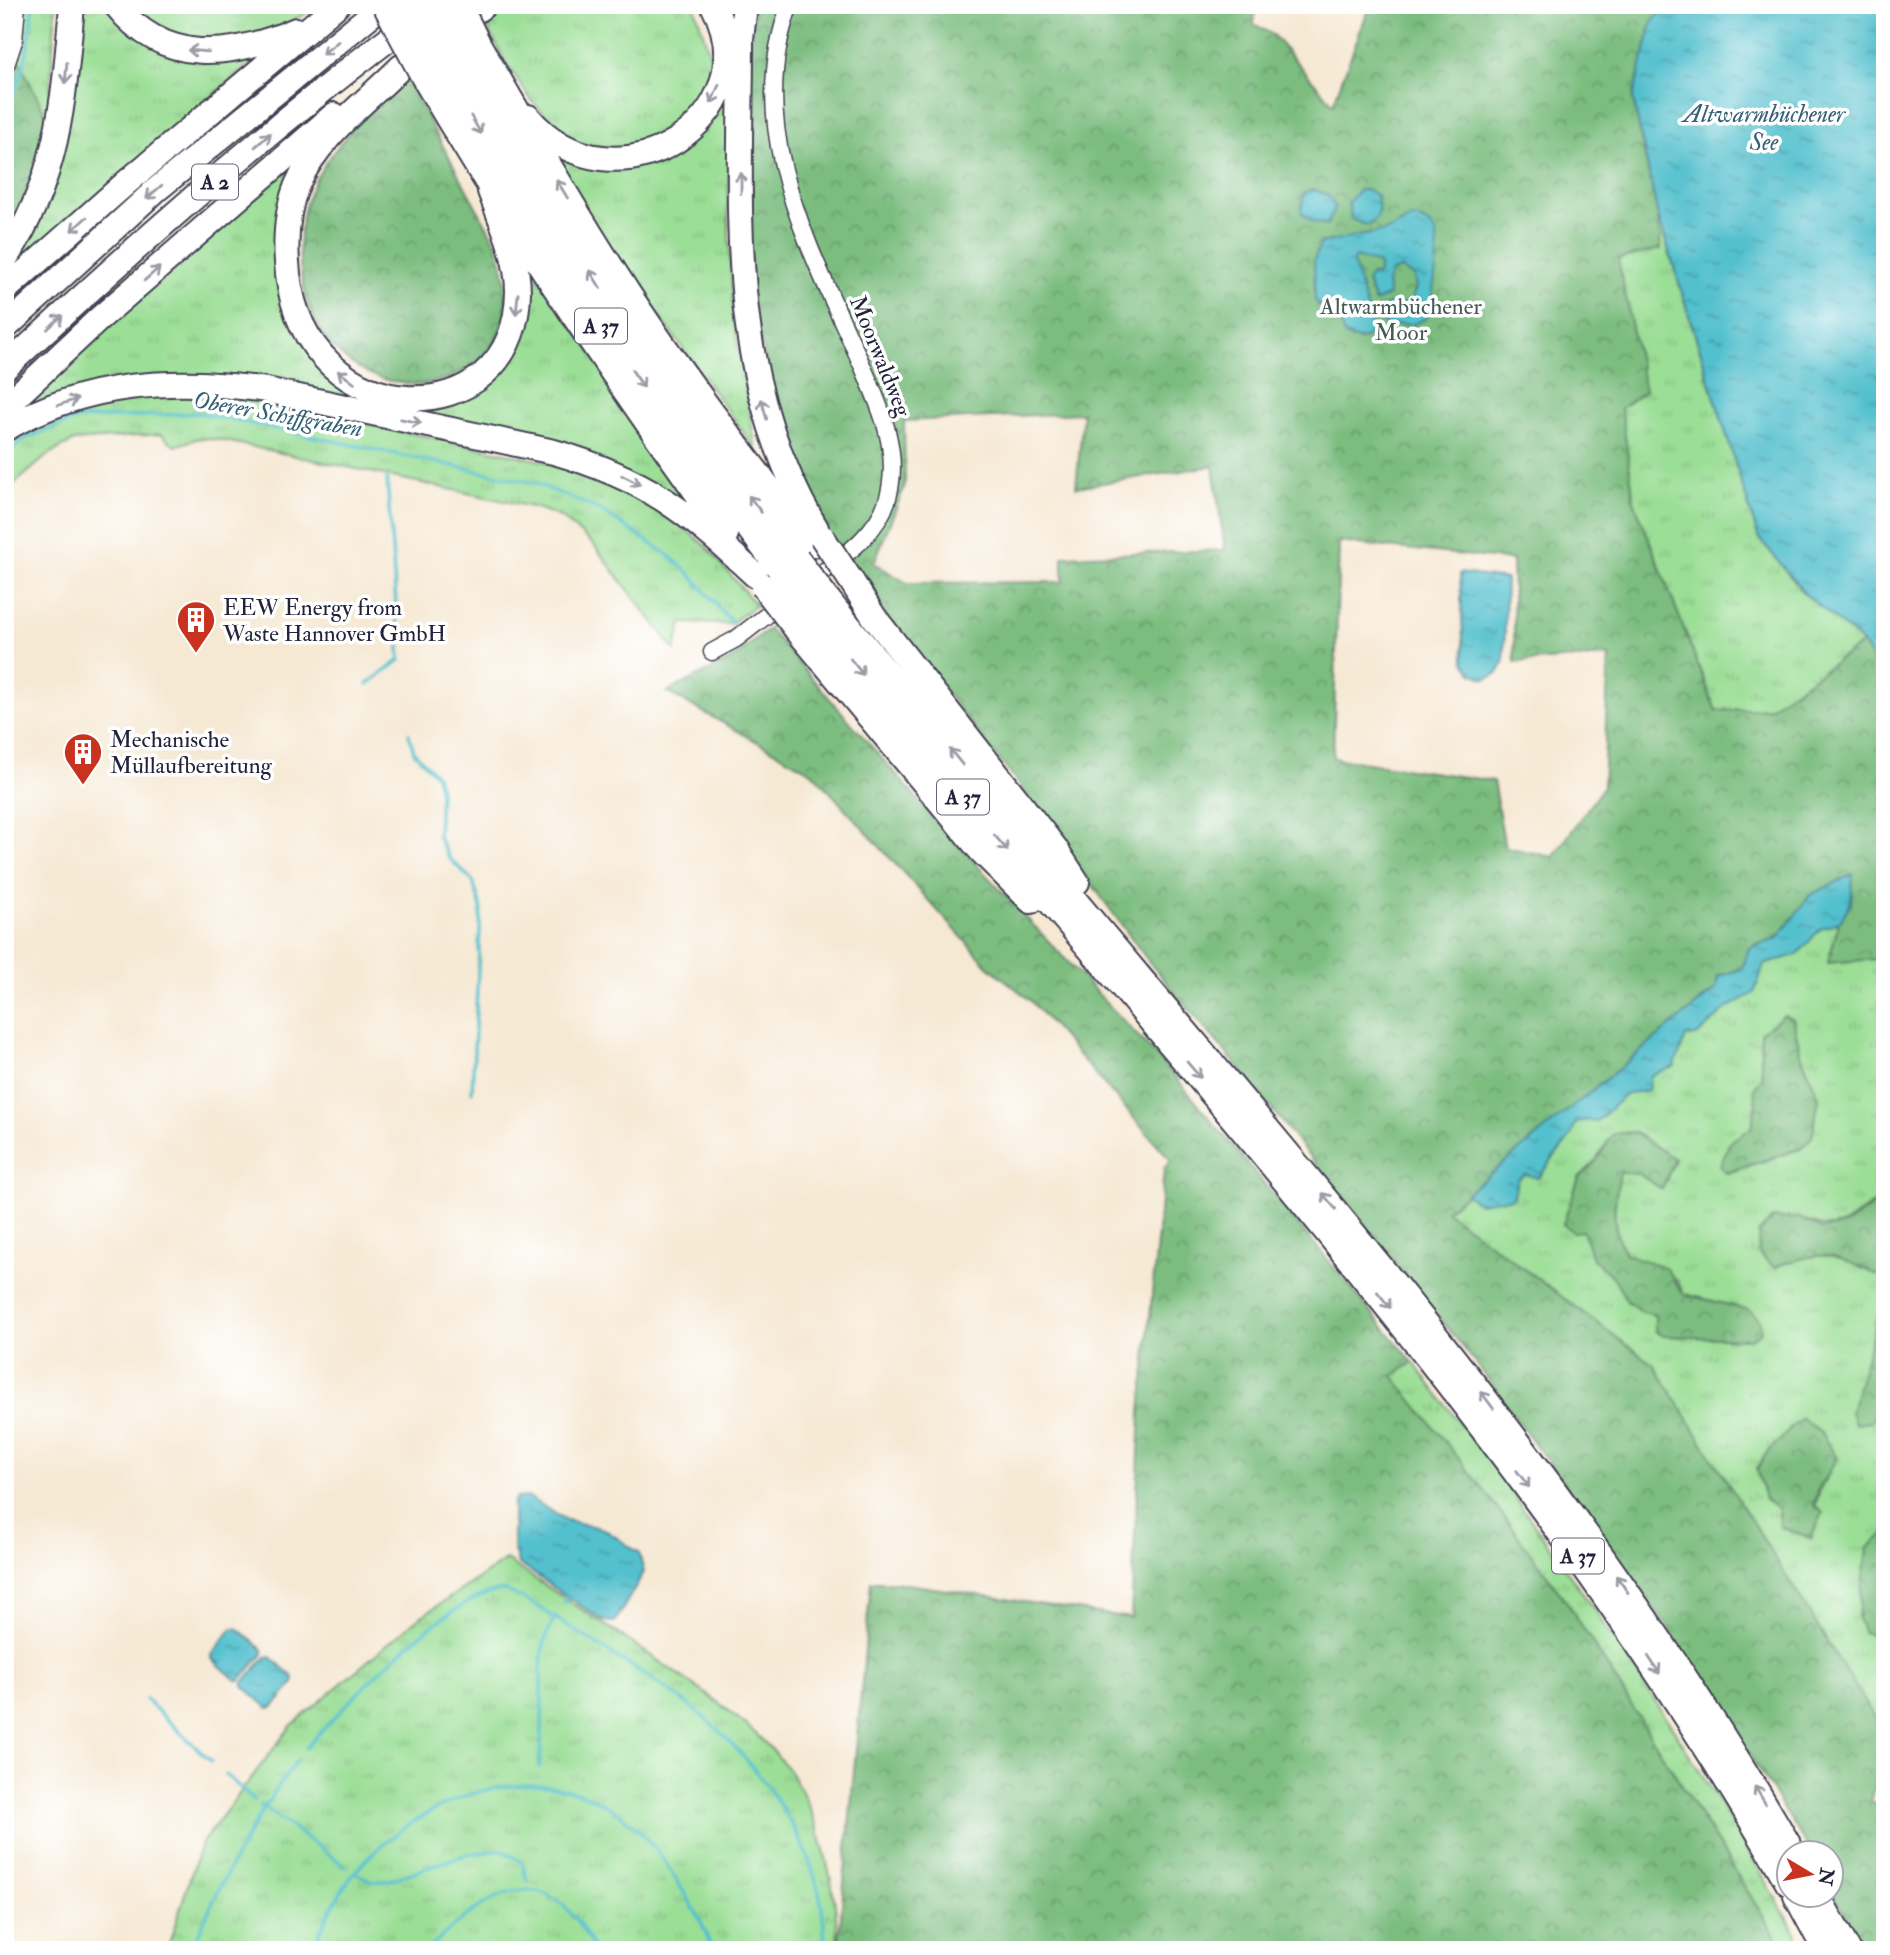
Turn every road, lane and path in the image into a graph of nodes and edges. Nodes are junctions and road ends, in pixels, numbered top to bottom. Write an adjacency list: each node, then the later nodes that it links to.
1 (17, 5): 14 (street)
2 (72, 5): 17 (highway, one-way to 17)
3 (116, 5): 4 (highway, one-way to 3)
4 (335, 5): 18 (highway, one-way to 18)
5 (384, 5): 12 (highway, bridge); 19 (highway, A 2, one-way to 19)
6 (410, 5): 12 (highway, A 37, bridge)
7 (433, 5): 12 (highway, A 37, bridge); 20 (highway, A 2, one-way to 7)
8 (713, 5): 15 (highway, one-way to 15)
9 (745, 5): 23 (highway, one-way to 9)
10 (790, 5): 25 (street, Moorwaldweg)
11 (474, 7): 12 (highway, bridge); 13 (highway)
12 (451, 62): 15 (highway); 16 (highway, one-way to 16); 23 (highway, A 37)
13 (401, 67): 16 (highway, one-way to 13); 21 (highway, one-way to 13)
14 (5, 68)
15 (492, 68): 23 (highway, one-way to 15)
16 (490, 191): 23 (highway, one-way to 23)
17 (5, 259)
18 (5, 290)
19 (5, 328)
20 (5, 369)
21 (5, 407)
22 (5, 429): 23 (highway, one-way to 23)
23 (789, 562): 24 (highway); 24 (highway, bridge)
24 (827, 602): 26 (highway, A 37, one-way to 24); 26 (highway); 28 (highway, A 37, one-way to 28)
25 (712, 652)
26 (1126, 959): 27 (highway, A 37, one-way to 26)
27 (1786, 1840)
28 (1774, 1860)
29 (1804, 1910): 31 (highway)
30 (1826, 1910): 32 (highway)
31 (1825, 1950)
32 (1848, 1950)

